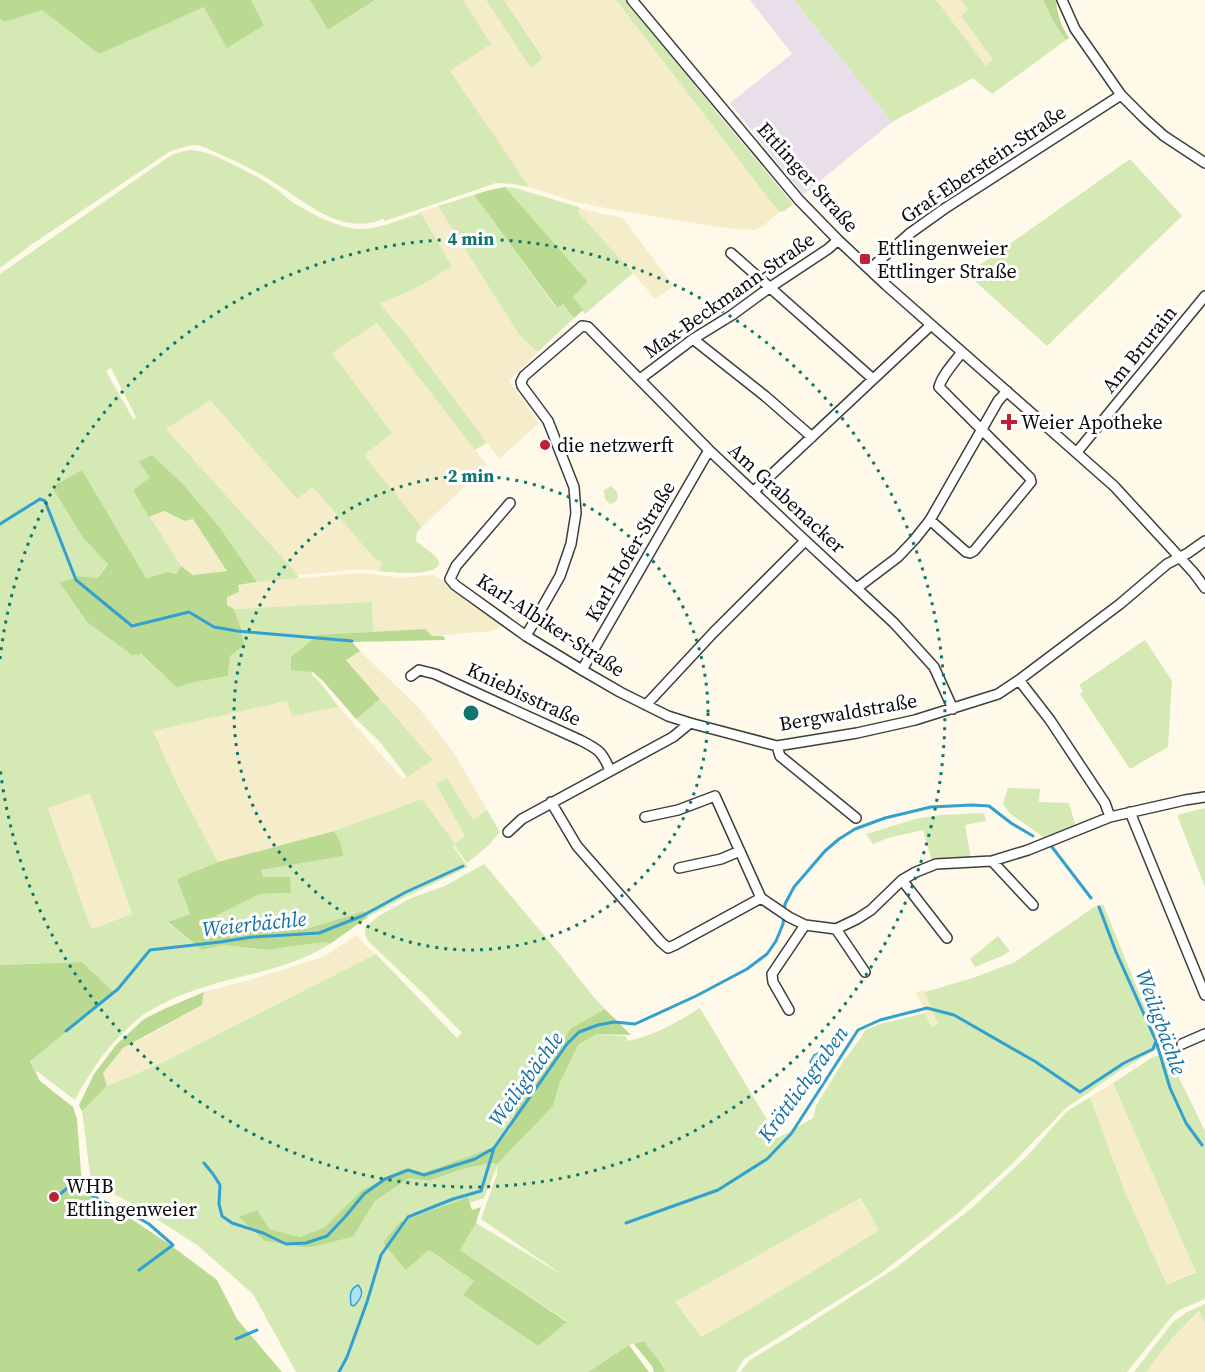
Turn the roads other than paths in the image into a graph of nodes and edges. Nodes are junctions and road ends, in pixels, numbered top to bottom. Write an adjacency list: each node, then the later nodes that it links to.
1 (632, 0): 7 (street, Ettlinger Straße)
2 (1062, 0): 4 (street)
3 (1067, 0): 4 (street)
4 (1068, 13): 5 (street)
5 (1121, 95): 6 (street); 9 (street, Graf-Eberstein-Straße)
6 (1205, 163)
7 (838, 240): 9 (street, Ettlinger Straße); 10 (street, Max-Beckmann-Straße)
8 (731, 253): 10 (street)
9 (870, 269): 12 (street, Ettlinger Straße)
10 (768, 288): 13 (street, Max-Beckmann-Straße); 16 (street)
11 (1205, 296): 21 (street, Am Brurain)
12 (931, 325): 14 (street, Ettlinger Straße); 16 (street)
13 (693, 339): 15 (street, Max-Beckmann-Straße); 19 (street)
14 (962, 352): 17 (street, Ettlinger Straße); 18 (street)
15 (640, 379): 20 (street, Am Grabenacker); 30 (street, Am Grabenacker)
16 (873, 379): 19 (street)
17 (1007, 391): 18 (street); 21 (street, Ettlinger Straße)
18 (982, 429): 24 (street); 24 (street)
19 (812, 437): 22 (street)
20 (709, 450): 22 (street, Am Grabenacker); 31 (street, Karl-Hofer-Straße)
21 (1077, 452): 27 (street, Ettlinger Straße)
22 (753, 492): 25 (street, Am Grabenacker)
23 (510, 503): 30 (street, Karl-Albiker-Straße)
24 (930, 520): 28 (street)
25 (805, 541): 28 (street, Am Grabenacker); 34 (street)
26 (1205, 541): 27 (street, Bergwaldstraße)
27 (1180, 557): 29 (street, Ettlinger Straße); 33 (street, Bergwaldstraße)
28 (857, 588): 35 (street, Am Grabenacker)
29 (1205, 588)
30 (526, 636): 31 (street, Karl-Albiker-Straße)
31 (582, 670): 34 (street, Karl-Albiker-Straße)
32 (411, 676): 38 (street, Kniebisstraße)
33 (1019, 680): 35 (street, Bergwaldstraße); 43 (street)
34 (646, 705): 36 (street, Karl-Albiker-Straße)
35 (953, 709): 37 (street, Bergwaldstraße)
36 (690, 723): 37 (street, Bergwaldstraße); 38 (street)
37 (777, 746): 44 (street)
38 (610, 771): 40 (street)
39 (1205, 797): 41 (street)
40 (551, 802): 45 (street); 50 (street)
41 (1130, 812): 43 (street); 56 (street)
42 (645, 817): 46 (street)
43 (1110, 817): 47 (street)
44 (856, 818)
45 (508, 832)
46 (740, 851): 48 (street); 50 (street)
47 (992, 861): 49 (street); 51 (street)
48 (679, 868)
49 (902, 880): 53 (street); 54 (street)
50 (761, 898): 52 (street)
51 (1033, 905)
52 (805, 925): 53 (street); 57 (street)
53 (836, 928): 55 (street)
54 (947, 938)
55 (865, 972)
56 (1205, 995)
57 (789, 1010)
58 (1205, 1034): 59 (street)
59 (1182, 1044)

